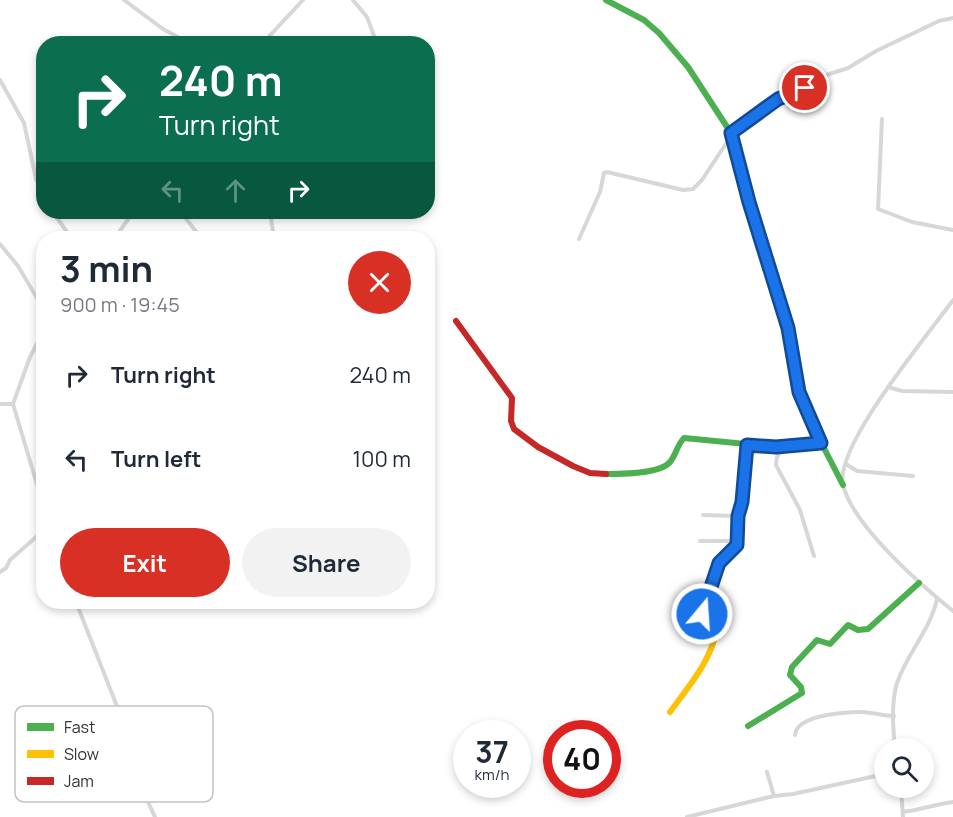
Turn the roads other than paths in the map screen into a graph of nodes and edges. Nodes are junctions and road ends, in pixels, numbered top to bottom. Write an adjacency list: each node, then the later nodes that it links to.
1 (124, 0): 6 (street)
2 (303, 0): 7 (street)
3 (353, 0): 8 (street)
4 (606, 0): 11 (street)
5 (953, 18): 11 (street)
6 (176, 36)
7 (269, 36)
8 (374, 36)
9 (0, 80): 12 (street)
10 (882, 119): 14 (street)
11 (731, 134): 16 (street); 26 (street)
12 (36, 179)
13 (186, 219): 15 (street)
14 (953, 230)
15 (196, 231)
16 (579, 239)
17 (0, 244): 18 (street)
18 (36, 296)
19 (953, 300): 22 (street)
20 (456, 321): 27 (street)
21 (36, 345): 25 (street)
22 (888, 387): 23 (street); 29 (street)
23 (953, 392)
24 (0, 404): 25 (street)
25 (13, 404): 31 (street)
26 (821, 443): 28 (street); 32 (street)
27 (747, 445): 28 (street); 34 (street)
28 (785, 447): 38 (street)
29 (846, 464): 30 (street); 32 (street)
30 (913, 476)
31 (36, 481)
32 (843, 485): 40 (street)
33 (703, 515): 34 (street)
34 (738, 516): 37 (street)
35 (36, 537): 39 (street)
36 (700, 541): 37 (street)
37 (737, 541): 45 (street)
38 (814, 556)
39 (0, 572)
40 (920, 583): 41 (street); 47 (street)
41 (937, 599): 43 (street); 46 (street)
42 (78, 609): 44 (street)
43 (953, 611)
44 (117, 706)
45 (670, 712)
46 (894, 716): 48 (street); 49 (street)
47 (748, 726)
48 (795, 735)
49 (895, 738)
50 (767, 772): 52 (street)
51 (874, 776): 52 (street)
52 (774, 796): 58 (street)
53 (902, 798): 56 (street)
54 (148, 802): 57 (street)
55 (953, 802): 56 (street)
56 (903, 814)
57 (155, 817)
58 (687, 817)

